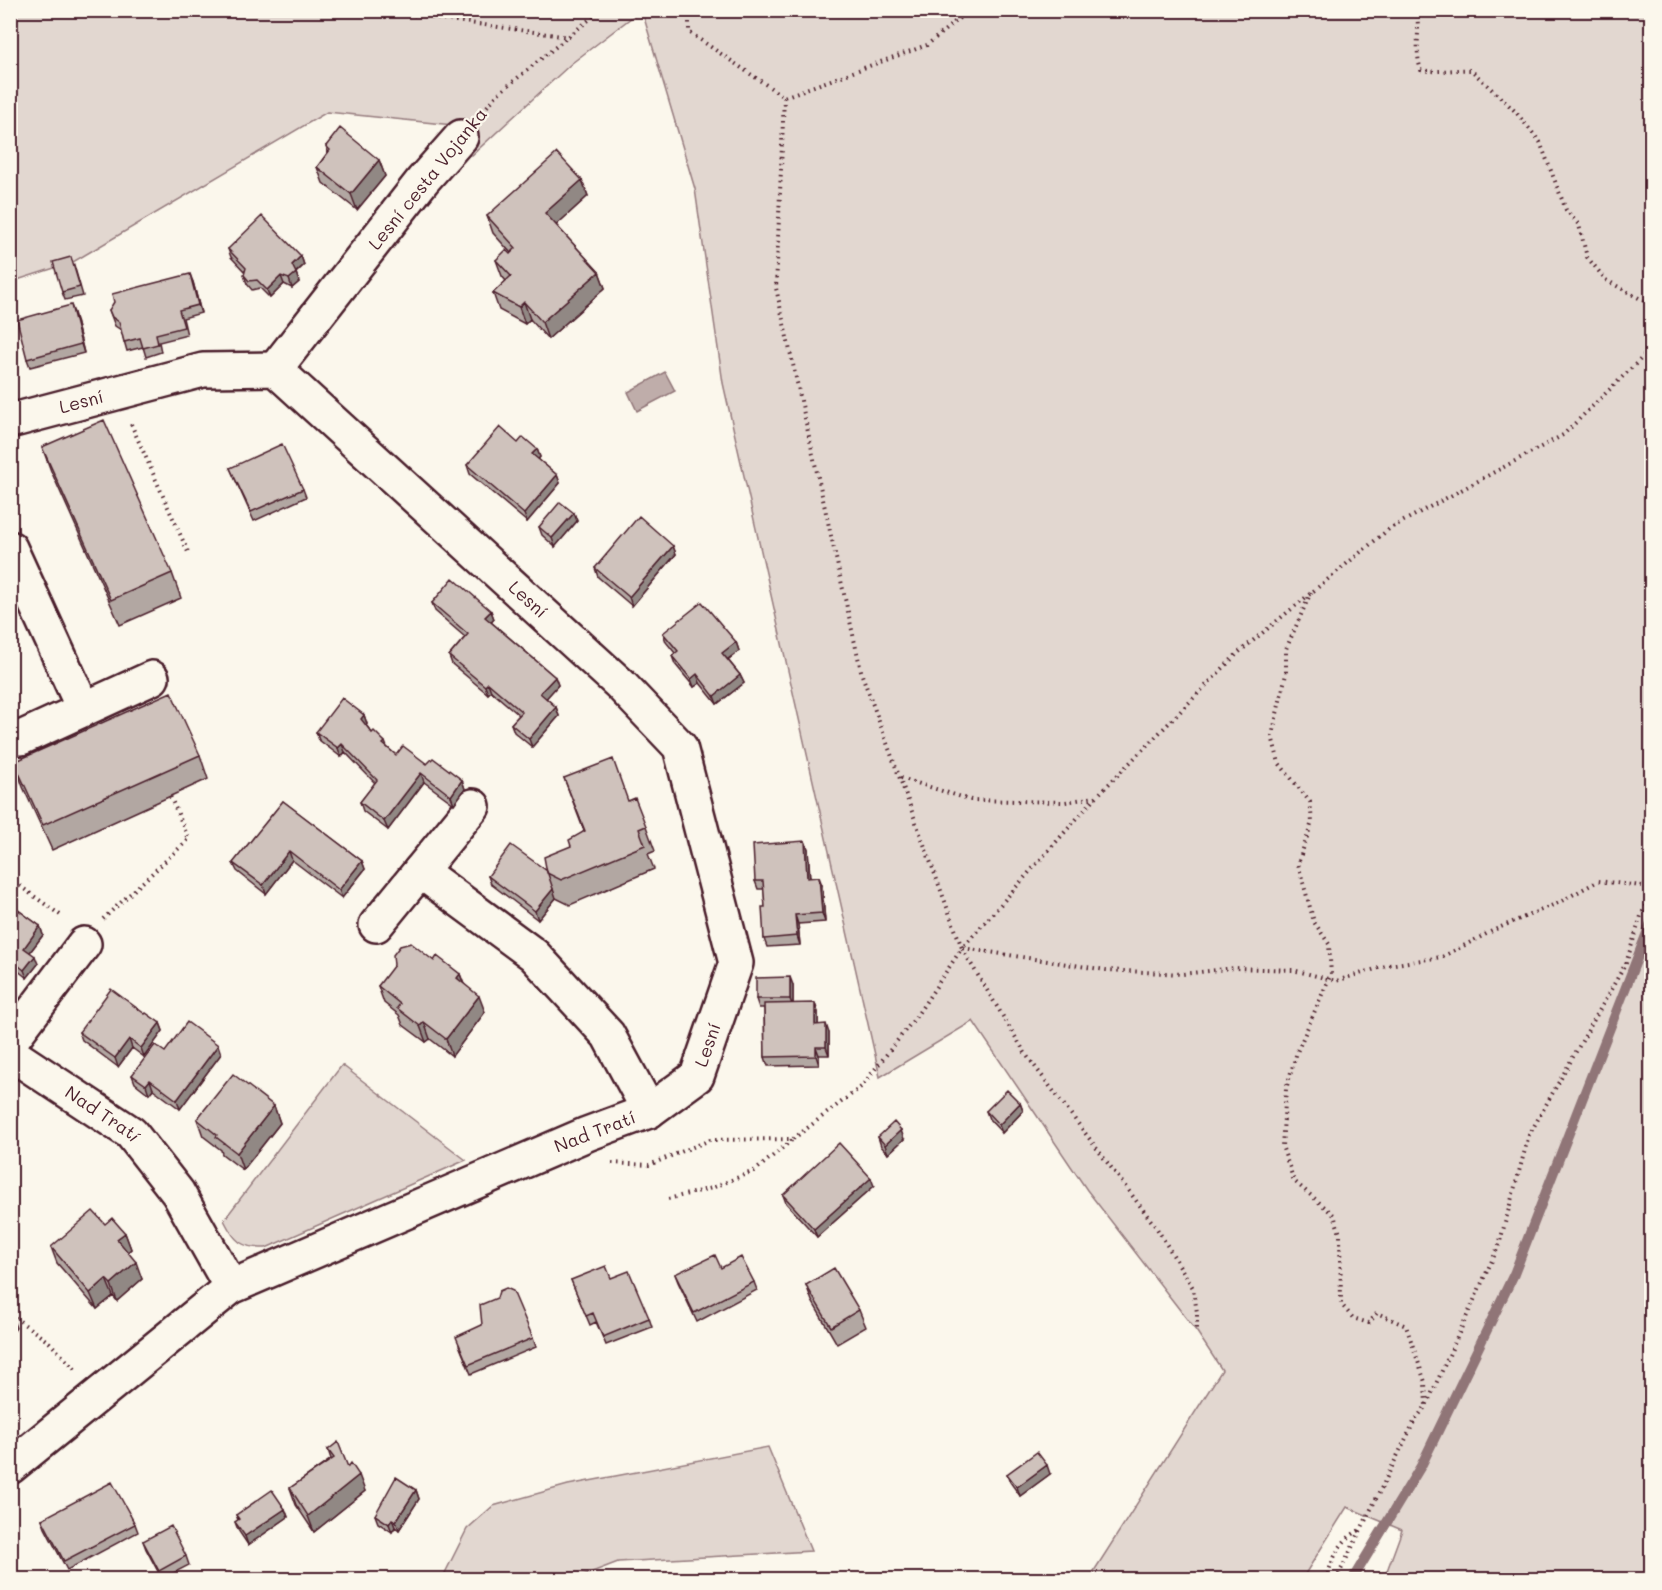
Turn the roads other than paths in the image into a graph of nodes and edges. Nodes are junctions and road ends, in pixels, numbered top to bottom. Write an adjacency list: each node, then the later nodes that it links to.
1 (461, 137): 2 (street, Lesní cesta Vojanka)
2 (275, 369): 3 (street, Lesní); 14 (street, Lesní)
3 (10, 421)
4 (10, 548): 6 (street)
5 (152, 678): 6 (street)
6 (83, 708): 7 (street)
7 (21, 738)
8 (473, 806): 9 (street)
9 (420, 871): 10 (street); 14 (street, Nad Tratí)
10 (376, 926)
11 (87, 940): 12 (street)
12 (10, 1042)
13 (10, 1053): 15 (street, Nad Tratí)
14 (650, 1111): 15 (street, Nad Tratí)
15 (231, 1287): 16 (street, Nad Tratí)
16 (10, 1467)

